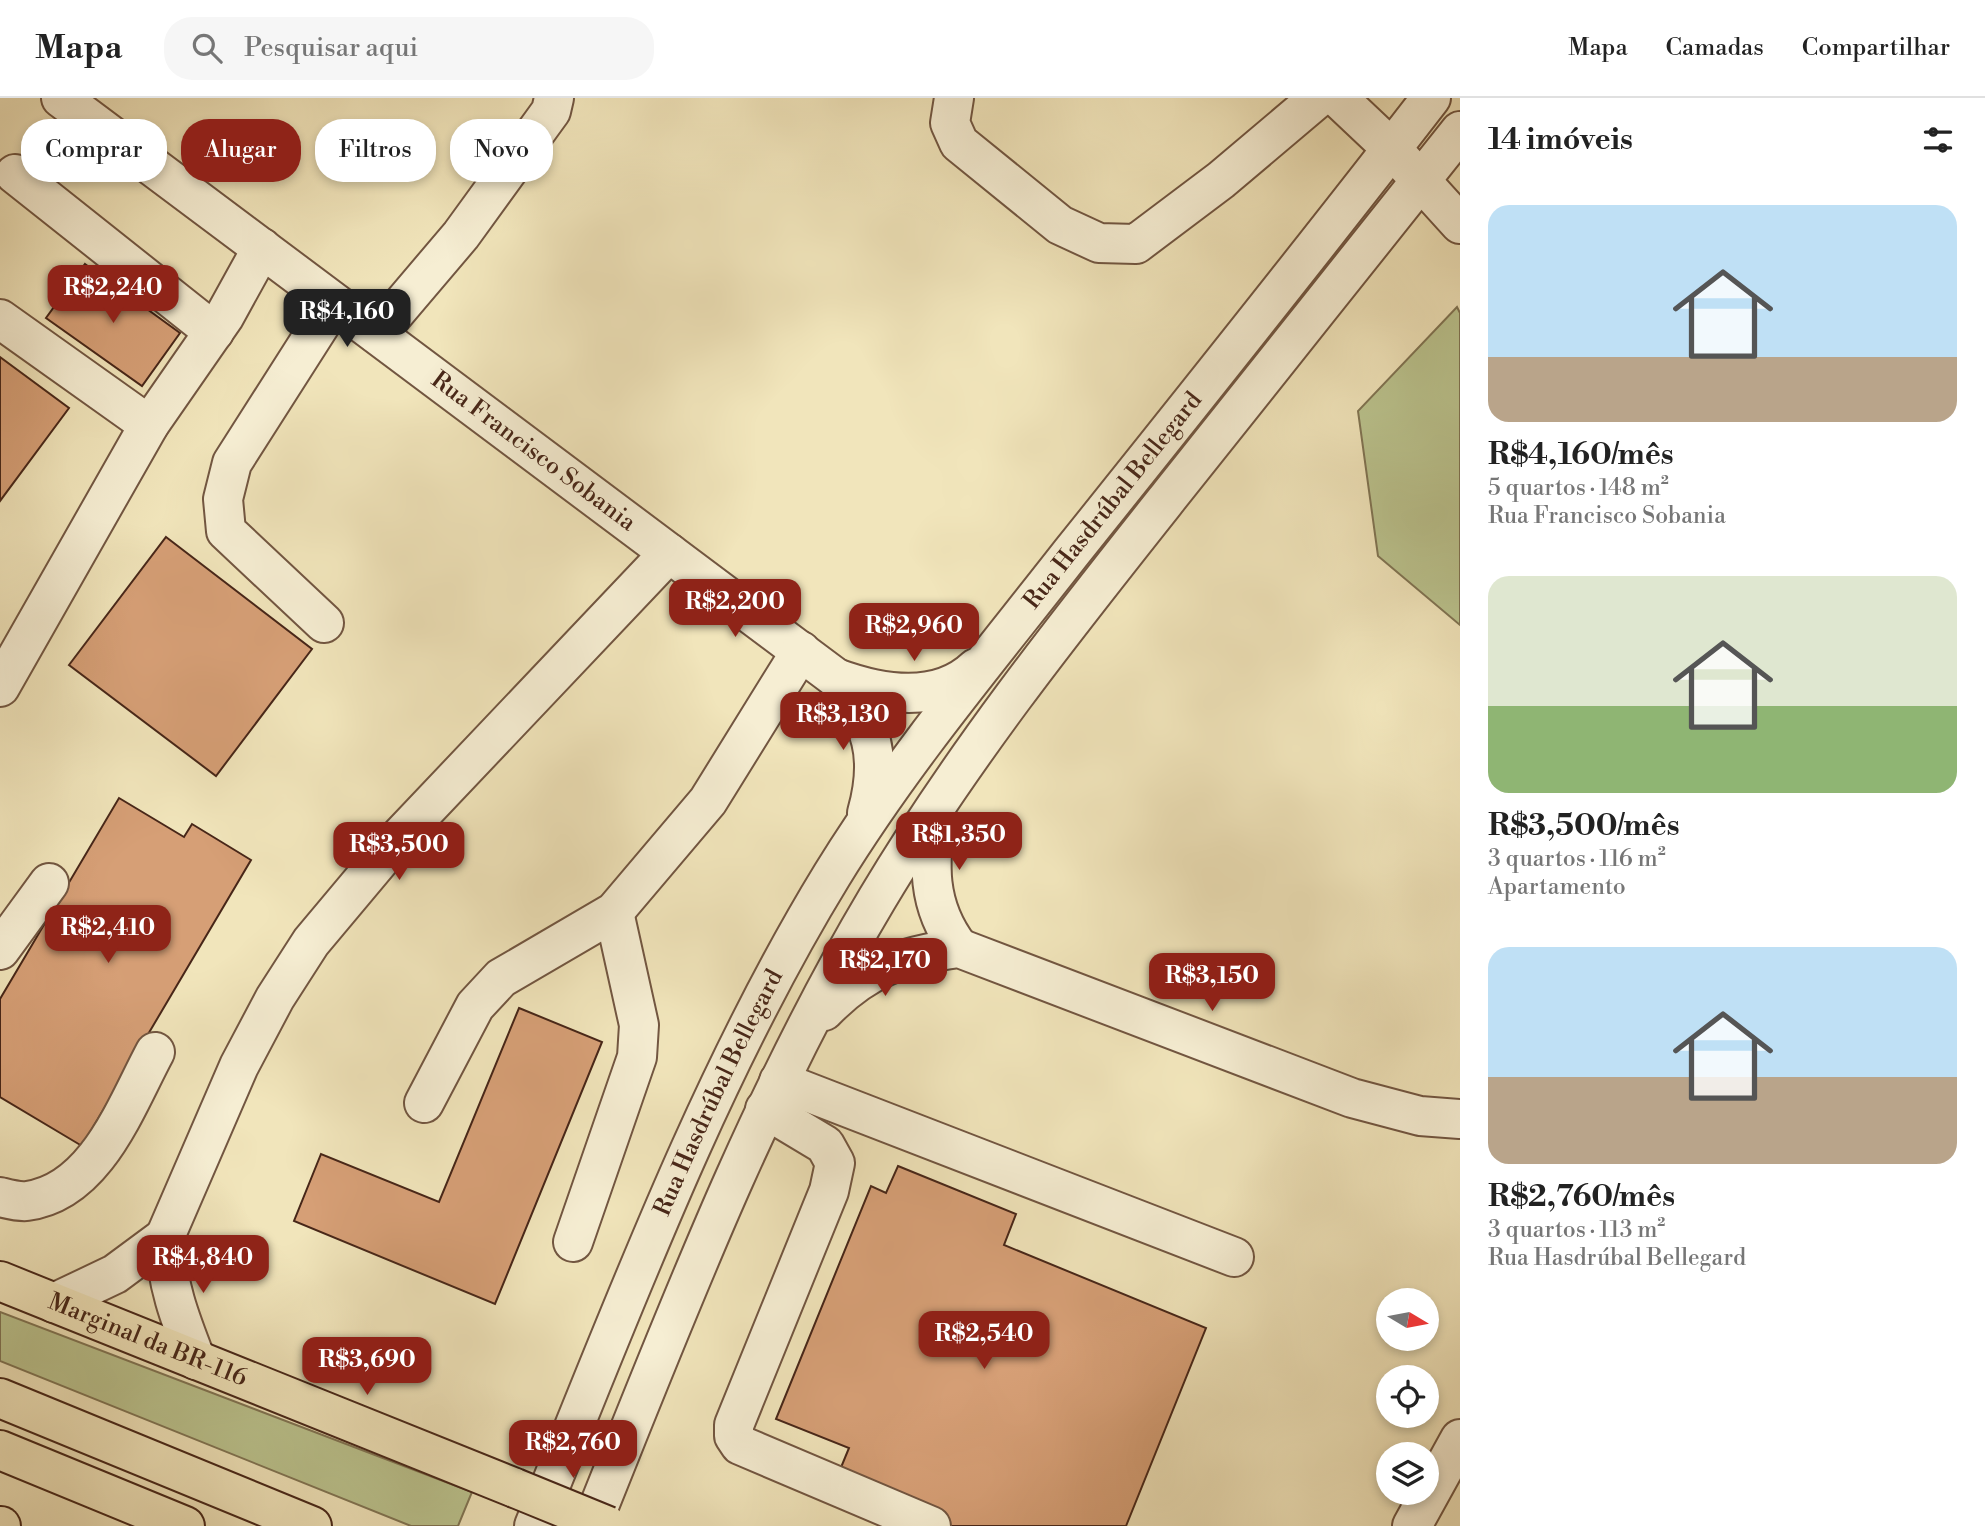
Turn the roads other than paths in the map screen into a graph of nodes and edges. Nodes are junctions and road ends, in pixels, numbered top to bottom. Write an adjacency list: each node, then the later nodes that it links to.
1 (61, 98): 12 (street, Rua Francisco Sobania)
2 (554, 98): 16 (street)
3 (954, 98): 4 (street)
4 (1318, 98)
5 (1338, 98): 8 (street)
6 (1432, 98): 8 (street, Rua Hasdrúbal Bellegard)
7 (1460, 131): 10 (street, Rua Hasdrúbal Bellegard)
8 (1392, 149): 10 (street); 20 (street, Rua Hasdrúbal Bellegard)
9 (15, 174): 15 (street)
10 (1421, 180): 11 (street); 24 (street, Rua Hasdrúbal Bellegard)
11 (1460, 224)
12 (262, 248): 13 (street, Rua Francisco Sobania); 15 (street)
13 (334, 303): 16 (street, Rua Francisco Sobania); 19 (street)
14 (0, 319): 17 (street)
15 (214, 332): 17 (street)
16 (377, 334): 18 (street, Rua Francisco Sobania)
17 (149, 425): 23 (street)
18 (669, 553): 21 (street, Rua Francisco Sobania); 36 (street)
19 (324, 623)
20 (994, 651): 22 (street, Rua Francisco Sobania); 25 (street, Rua Hasdrúbal Bellegard)
21 (801, 652): 22 (street, Rua Francisco Sobania); 27 (street)
22 (836, 678): 25 (street, Rua Francisco Sobania)
23 (0, 687)
24 (937, 805): 28 (street); 30 (street, Rua Hasdrúbal Bellegard)
25 (864, 823): 47 (street, Rua Hasdrúbal Bellegard)
26 (49, 883): 29 (street)
27 (614, 912): 33 (street); 37 (street)
28 (959, 948): 30 (street); 34 (street)
29 (0, 950)
30 (804, 1032): 32 (street, Rua Hasdrúbal Bellegard)
31 (155, 1052): 35 (street)
32 (772, 1095): 38 (street); 48 (street, Rua Hasdrúbal Bellegard); 50 (street)
33 (424, 1103)
34 (1460, 1119)
35 (0, 1198)
36 (165, 1237): 40 (street); 41 (street)
37 (573, 1242)
38 (1234, 1257)
39 (0, 1281): 40 (main road, Marginal da BR-116)
40 (54, 1303): 41 (main road, Marginal da BR-116)
41 (196, 1360): 49 (main road, Marginal da BR-116, bridge)
42 (0, 1398): 46 (main road)
43 (1460, 1439): 51 (street)
44 (0, 1450): 45 (main road)
45 (185, 1526)
46 (312, 1526)
47 (534, 1526)
48 (591, 1526)
49 (608, 1526)
50 (931, 1526)
51 (1412, 1526)

